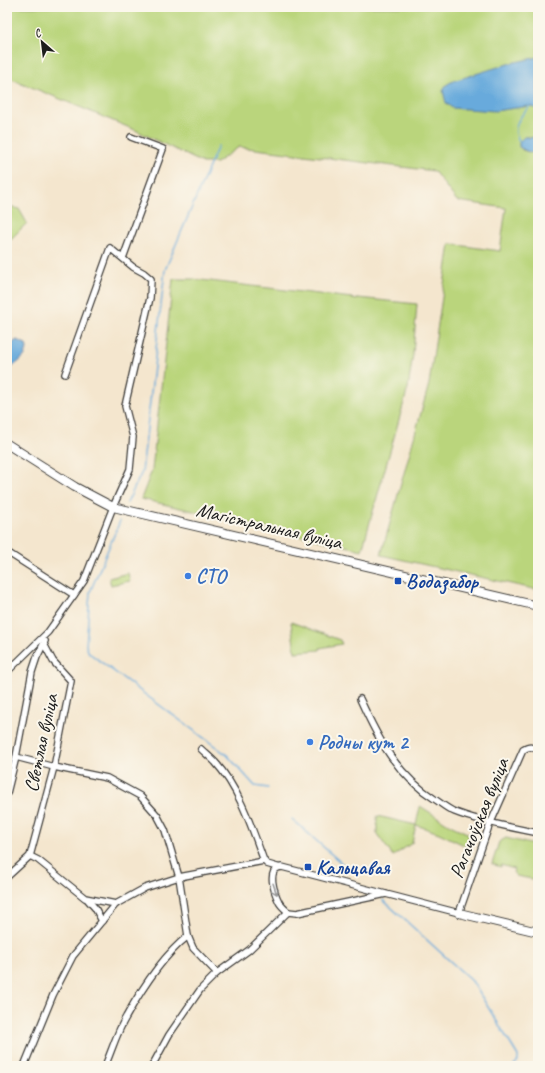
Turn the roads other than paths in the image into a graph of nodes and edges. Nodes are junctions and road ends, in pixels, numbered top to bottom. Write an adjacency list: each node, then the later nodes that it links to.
1 (131, 137): 2 (street)
2 (123, 258): 3 (street); 5 (street)
3 (65, 374)
4 (7, 444): 5 (main road, Магістральная вуліца)
5 (113, 507): 7 (street); 8 (main road, Магістральная вуліца)
6 (7, 552): 7 (street)
7 (74, 595): 9 (street)
8 (538, 606)
9 (48, 632): 10 (street); 11 (street)
10 (44, 644): 12 (street); 18 (street, Светлая вуліца)
11 (28, 651): 12 (street); 13 (street)
12 (37, 657): 17 (street)
13 (7, 672)
14 (360, 699): 20 (street)
15 (201, 749): 23 (street)
16 (538, 750): 20 (street, Рагачоўская вуліца)
17 (16, 757): 18 (street); 19 (street)
18 (54, 767): 22 (street, Светлая вуліца); 26 (street)
19 (7, 793)
20 (491, 822): 21 (street); 31 (street, Рагачоўская вуліца)
21 (538, 833)
22 (30, 856): 25 (street); 28 (street)
23 (264, 861): 24 (street); 26 (street)
24 (277, 868): 27 (street); 30 (street, one-way to 30)
25 (7, 877)
26 (179, 877): 29 (street); 34 (street)
27 (386, 894): 30 (street); 31 (street)
28 (85, 898): 29 (street); 32 (street)
29 (116, 904): 32 (street)
30 (288, 912): 35 (street)
31 (459, 913): 33 (main road)
32 (102, 920): 36 (street)
33 (538, 932)
34 (188, 936): 35 (street); 37 (street)
35 (217, 973): 38 (street)
36 (24, 1066)
37 (105, 1066)
38 (152, 1066)

